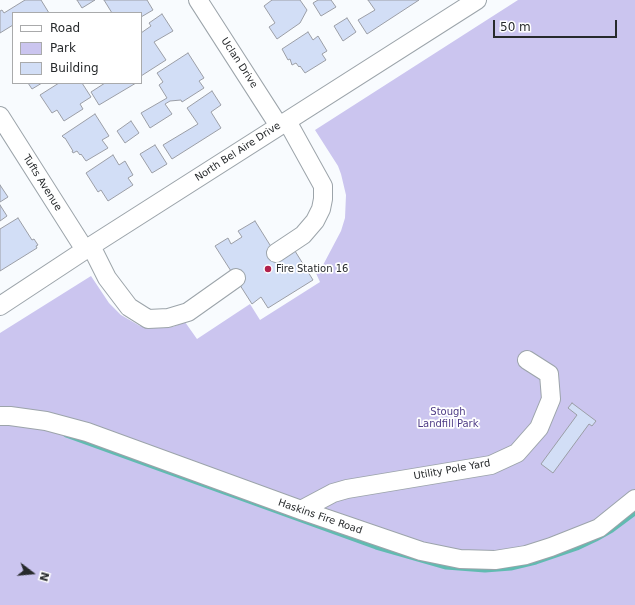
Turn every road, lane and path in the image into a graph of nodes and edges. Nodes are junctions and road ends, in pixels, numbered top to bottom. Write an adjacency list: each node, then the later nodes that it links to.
1 (198, 0): 4 (street, Uclan Drive)
2 (474, 1): 4 (street, North Bel Aire Drive)
3 (0, 116): 5 (street, Tufts Avenue)
4 (283, 124): 5 (street, North Bel Aire Drive); 6 (street, Uclan Drive)
5 (88, 248): 7 (street, Tufts Avenue); 8 (street, North Bel Aire Drive)
6 (276, 253)
7 (236, 278)
8 (0, 306)
9 (527, 360): 12 (street, Utility Pole Yard)
10 (0, 416): 12 (street, Haskins Fire Road)
11 (635, 499): 12 (street, Haskins Fire Road)
12 (301, 510)

